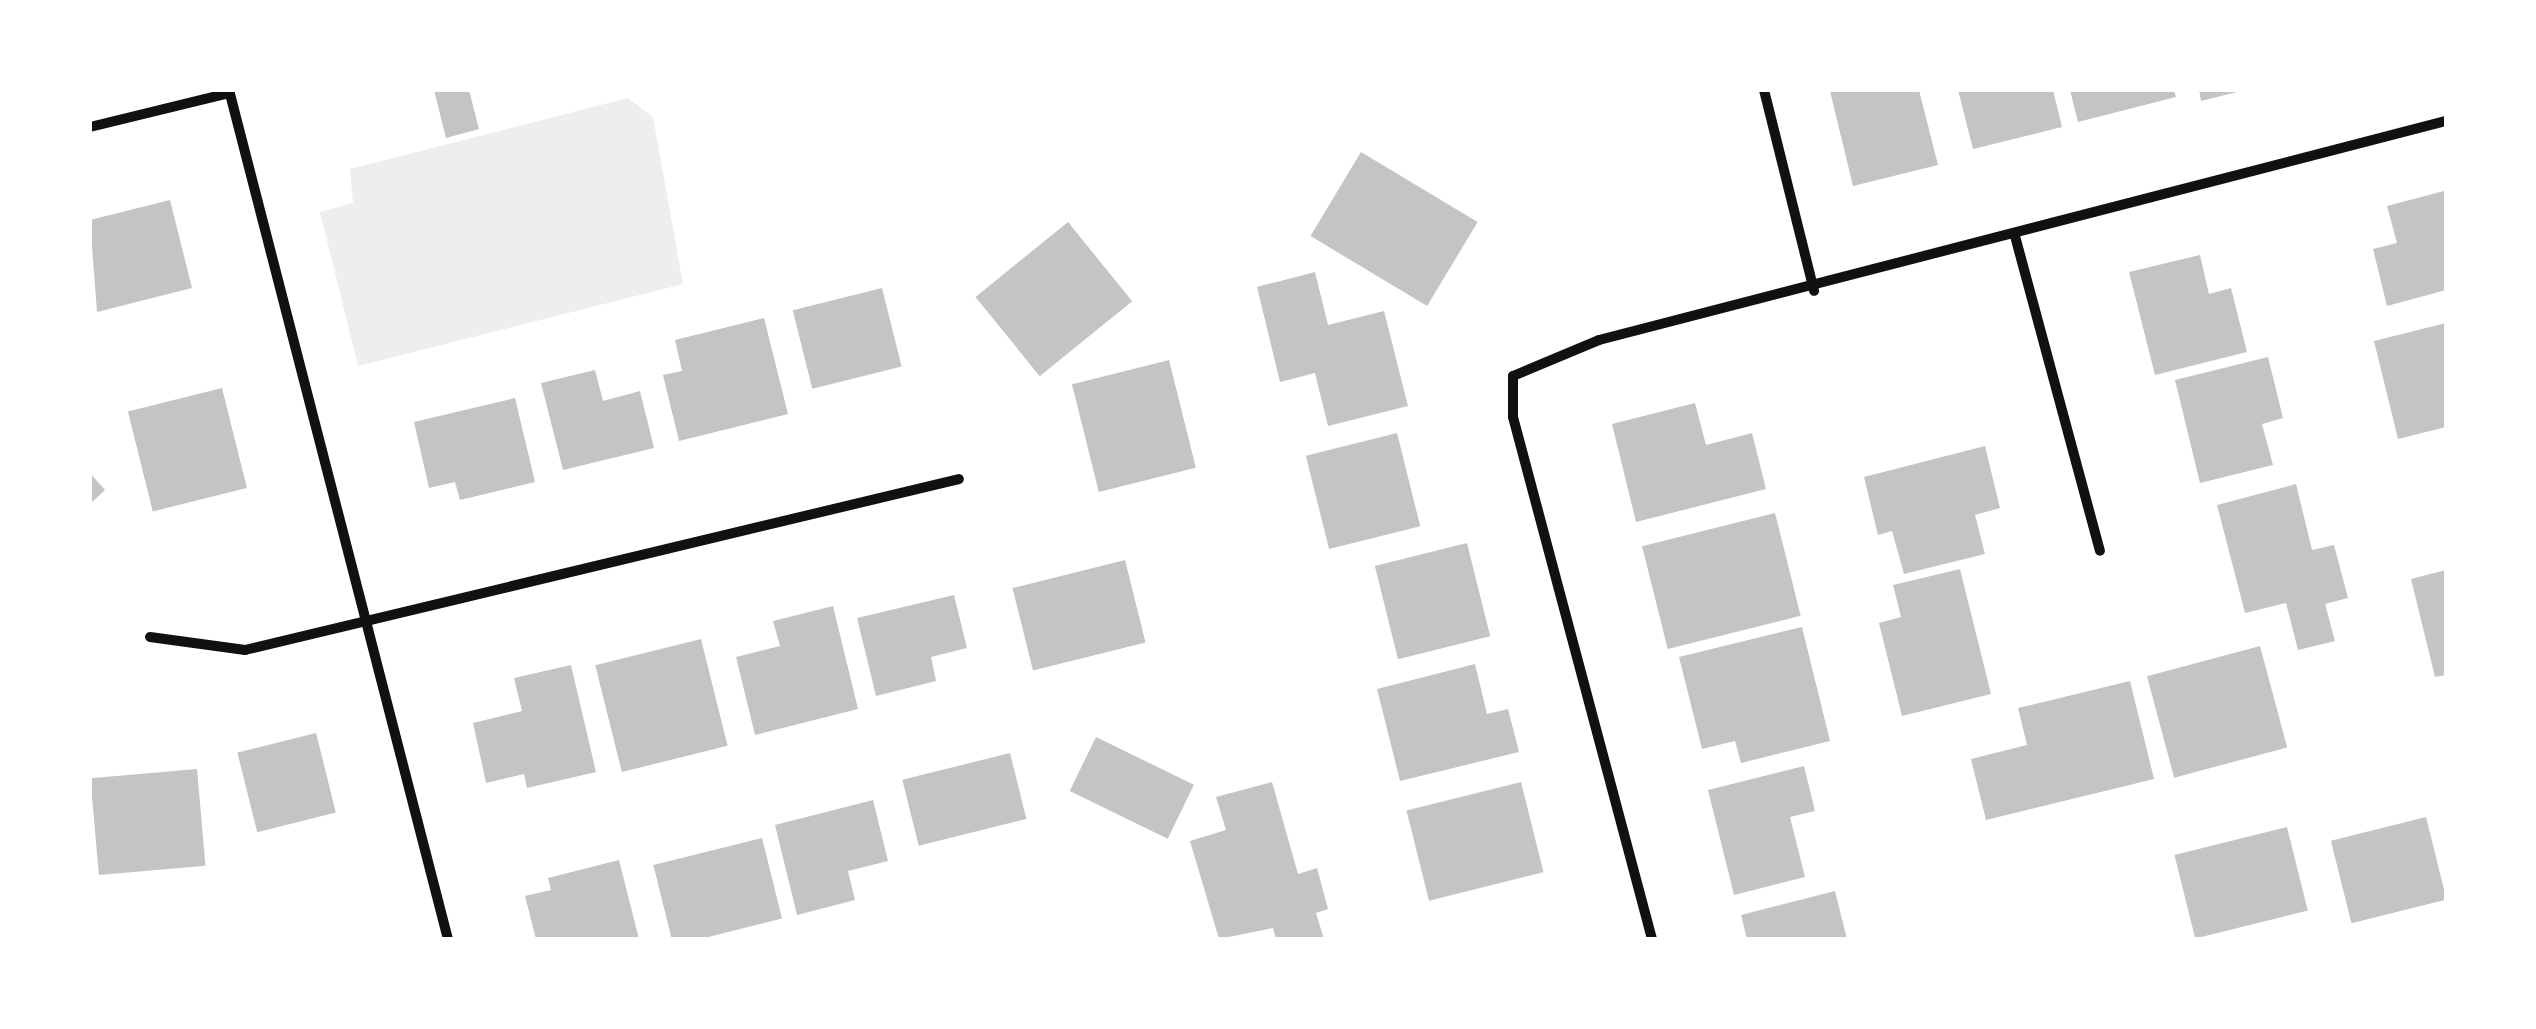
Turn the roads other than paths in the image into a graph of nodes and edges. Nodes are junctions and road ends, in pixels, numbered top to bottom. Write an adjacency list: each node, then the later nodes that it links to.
1 (1764, 90): 6 (street)
2 (230, 92): 4 (street); 9 (street)
3 (2446, 121): 5 (street)
4 (90, 127)
5 (2015, 236): 6 (street); 8 (street)
6 (1814, 291): 12 (street)
7 (960, 479): 9 (street)
8 (2100, 551)
9 (363, 620): 10 (street); 11 (street)
10 (150, 637)
11 (448, 939)
12 (1652, 939)

